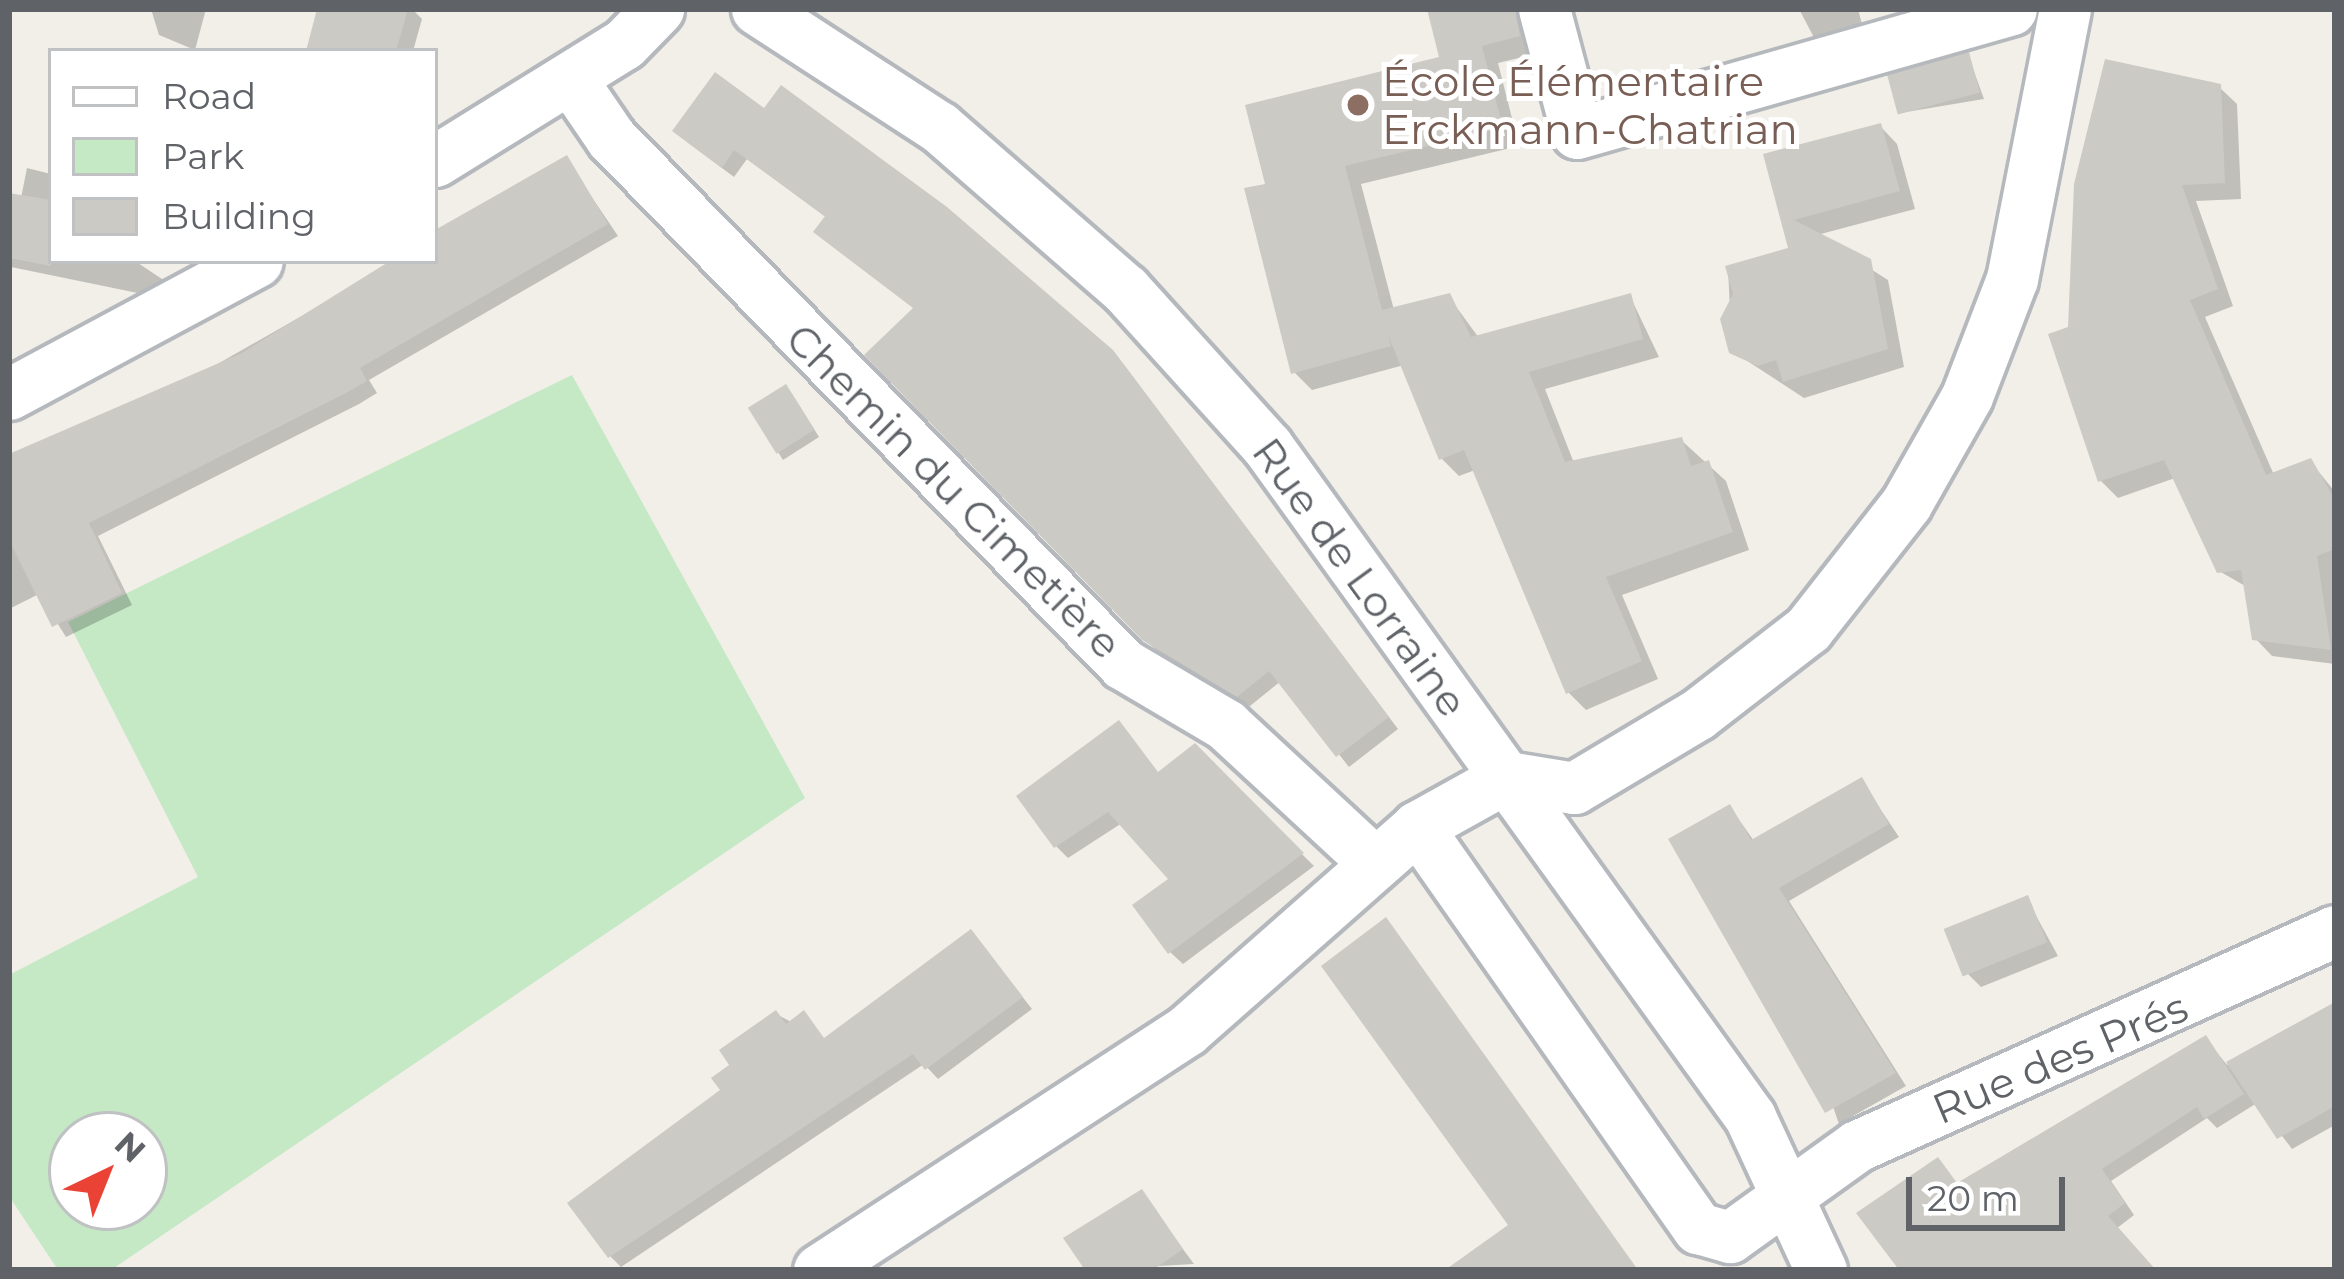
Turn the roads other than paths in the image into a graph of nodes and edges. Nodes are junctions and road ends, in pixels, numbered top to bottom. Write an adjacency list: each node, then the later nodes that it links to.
1 (658, 9): 6 (street)
2 (757, 9): 10 (street, Rue de Lorraine)
3 (1544, 9): 4 (street)
4 (2011, 9)
5 (2065, 9): 10 (street)
6 (570, 78): 7 (street); 12 (street, Chemin du Cimetière)
7 (438, 158)
8 (250, 264): 9 (street)
9 (9, 394)
10 (1507, 777): 11 (street); 14 (street, Rue de Lorraine)
11 (1418, 827): 12 (street); 14 (street, Rue des Prés)
12 (1376, 863): 15 (street)
13 (2335, 932): 14 (street, Rue des Prés)
14 (1792, 1195): 16 (street, Rue de Lorraine)
15 (819, 1270)
16 (1821, 1270)

